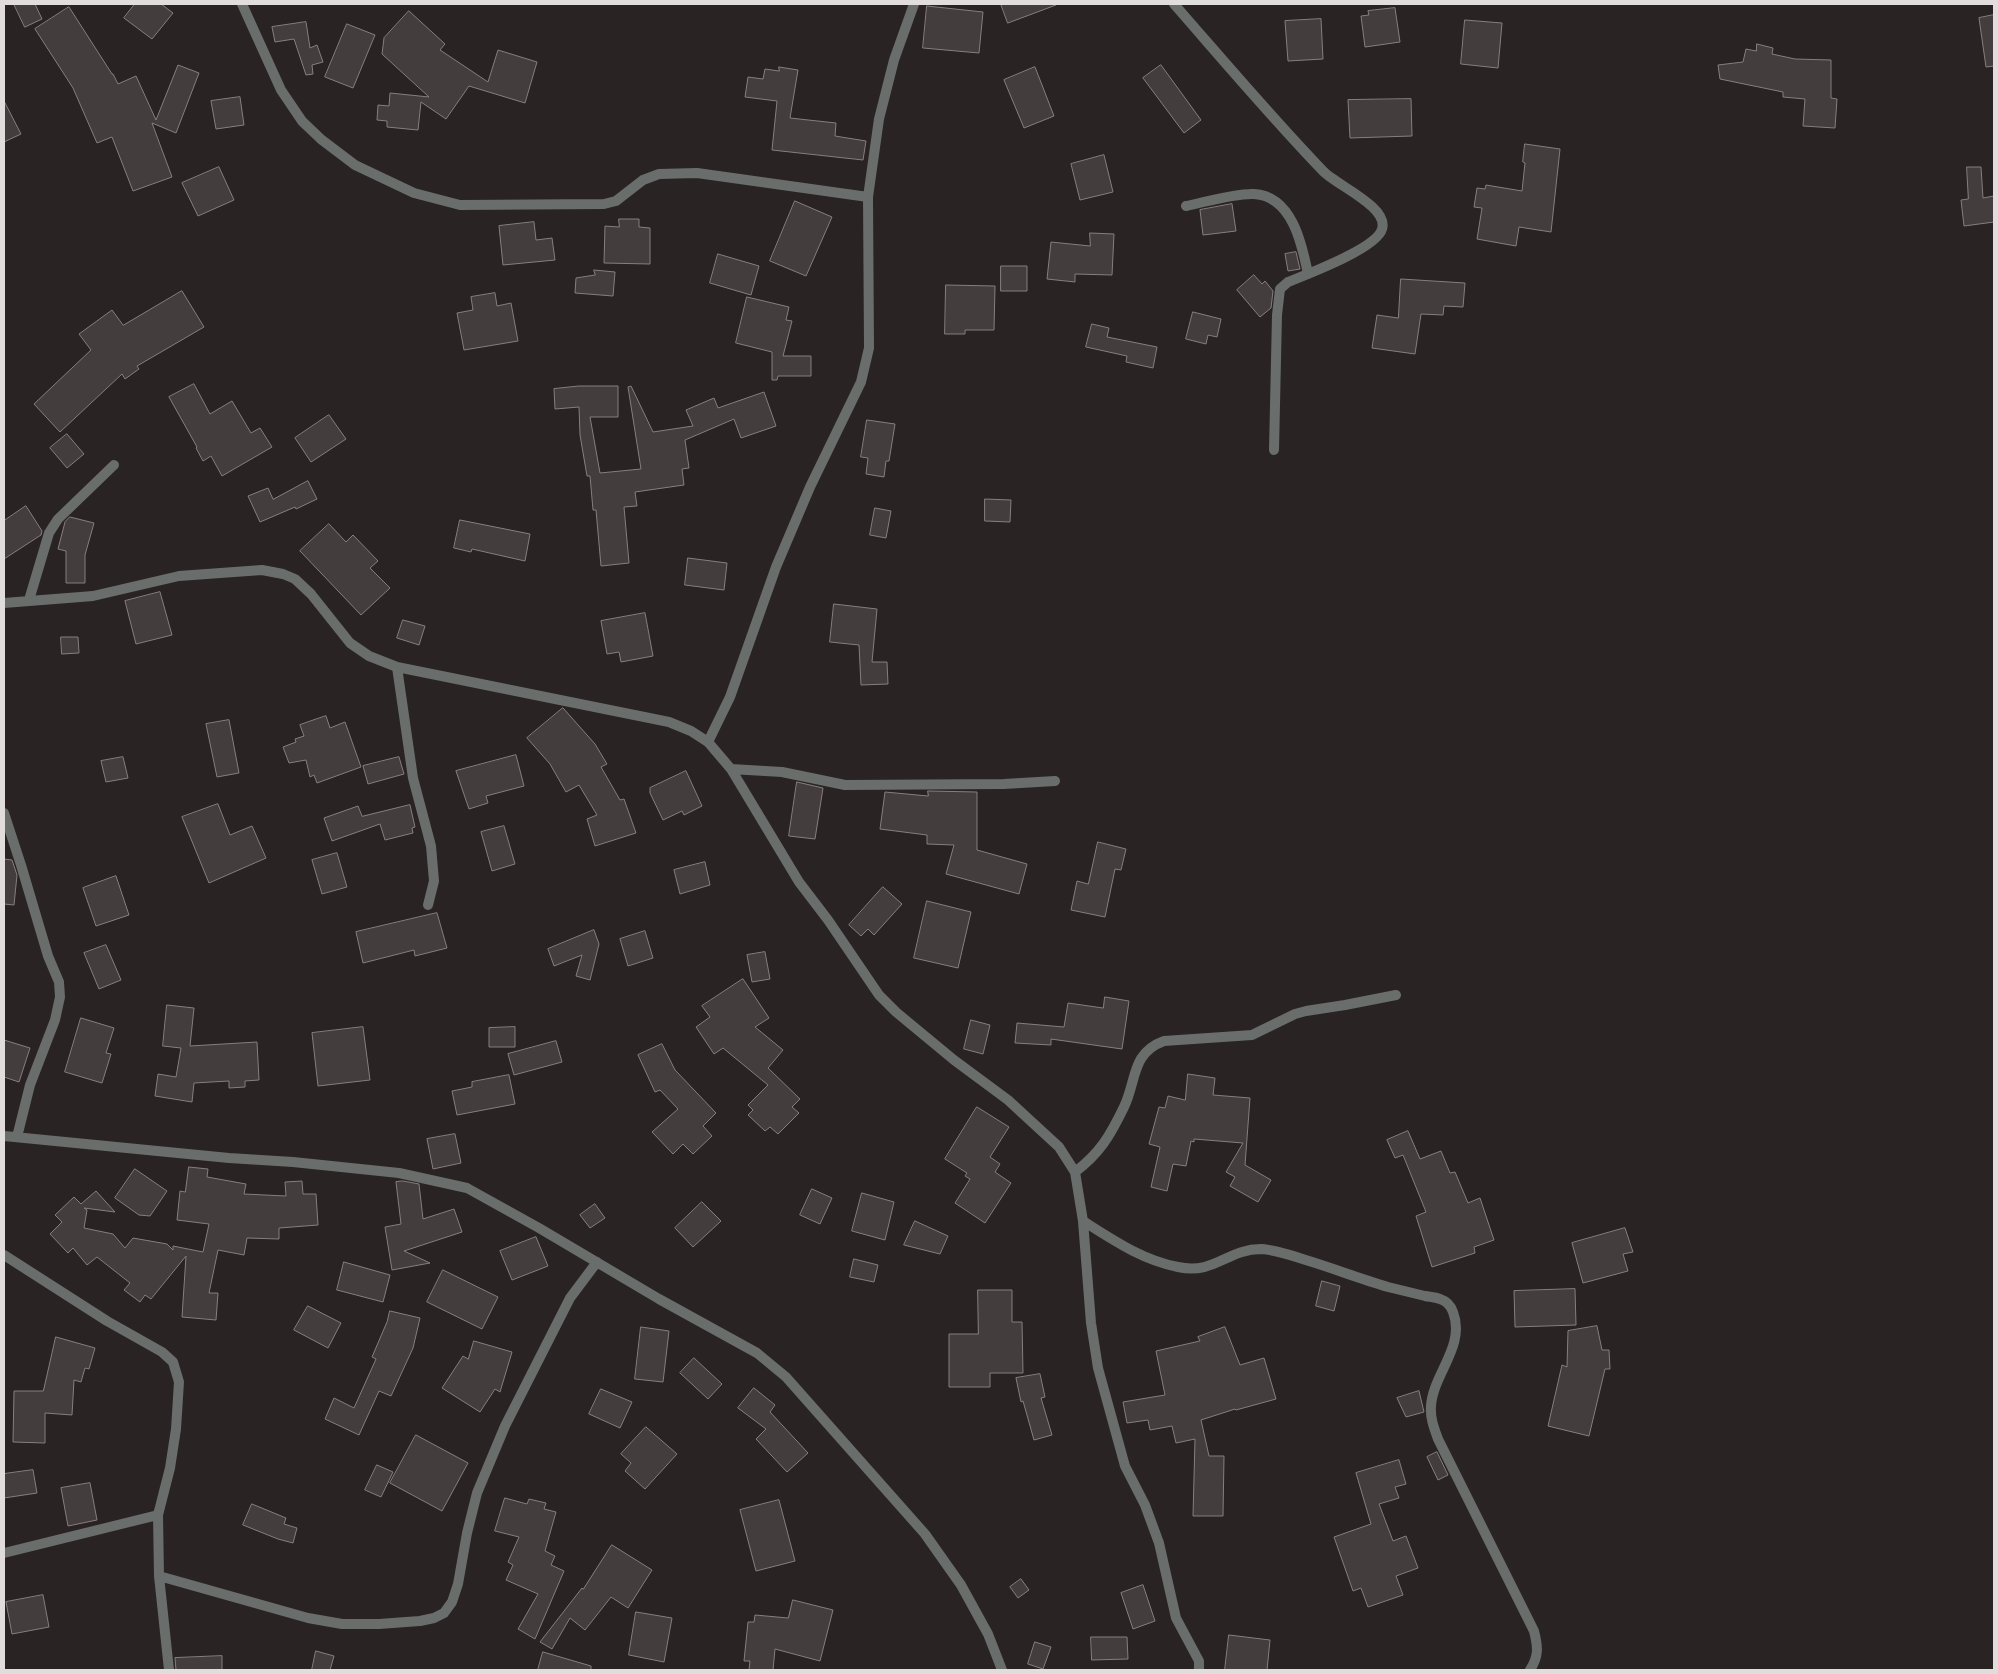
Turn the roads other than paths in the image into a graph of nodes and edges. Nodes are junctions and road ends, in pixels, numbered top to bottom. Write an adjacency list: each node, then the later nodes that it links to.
1 (242, 4): 4 (street)
2 (914, 4): 4 (street)
3 (1174, 4): 6 (street)
4 (868, 197): 12 (street)
5 (1186, 206): 6 (street)
6 (1308, 274): 7 (street)
7 (1274, 450)
8 (114, 466): 9 (street)
9 (29, 600): 10 (street); 11 (street)
10 (4, 602)
11 (397, 667): 12 (street); 16 (street)
12 (708, 742): 13 (street)
13 (731, 769): 14 (street); 20 (street)
14 (1055, 781)
15 (4, 812): 19 (street)
16 (428, 905)
17 (1396, 995): 20 (street)
18 (4, 1136): 19 (street)
19 (18, 1137): 23 (street)
20 (1075, 1172): 21 (street)
21 (1083, 1221): 29 (street); 30 (street)
22 (4, 1255): 24 (street)
23 (596, 1262): 26 (street); 28 (street)
24 (158, 1515): 25 (street); 26 (street)
25 (4, 1553)
26 (160, 1576): 27 (street)
27 (169, 1670)
28 (1002, 1670)
29 (1199, 1670)
30 (1530, 1670)

